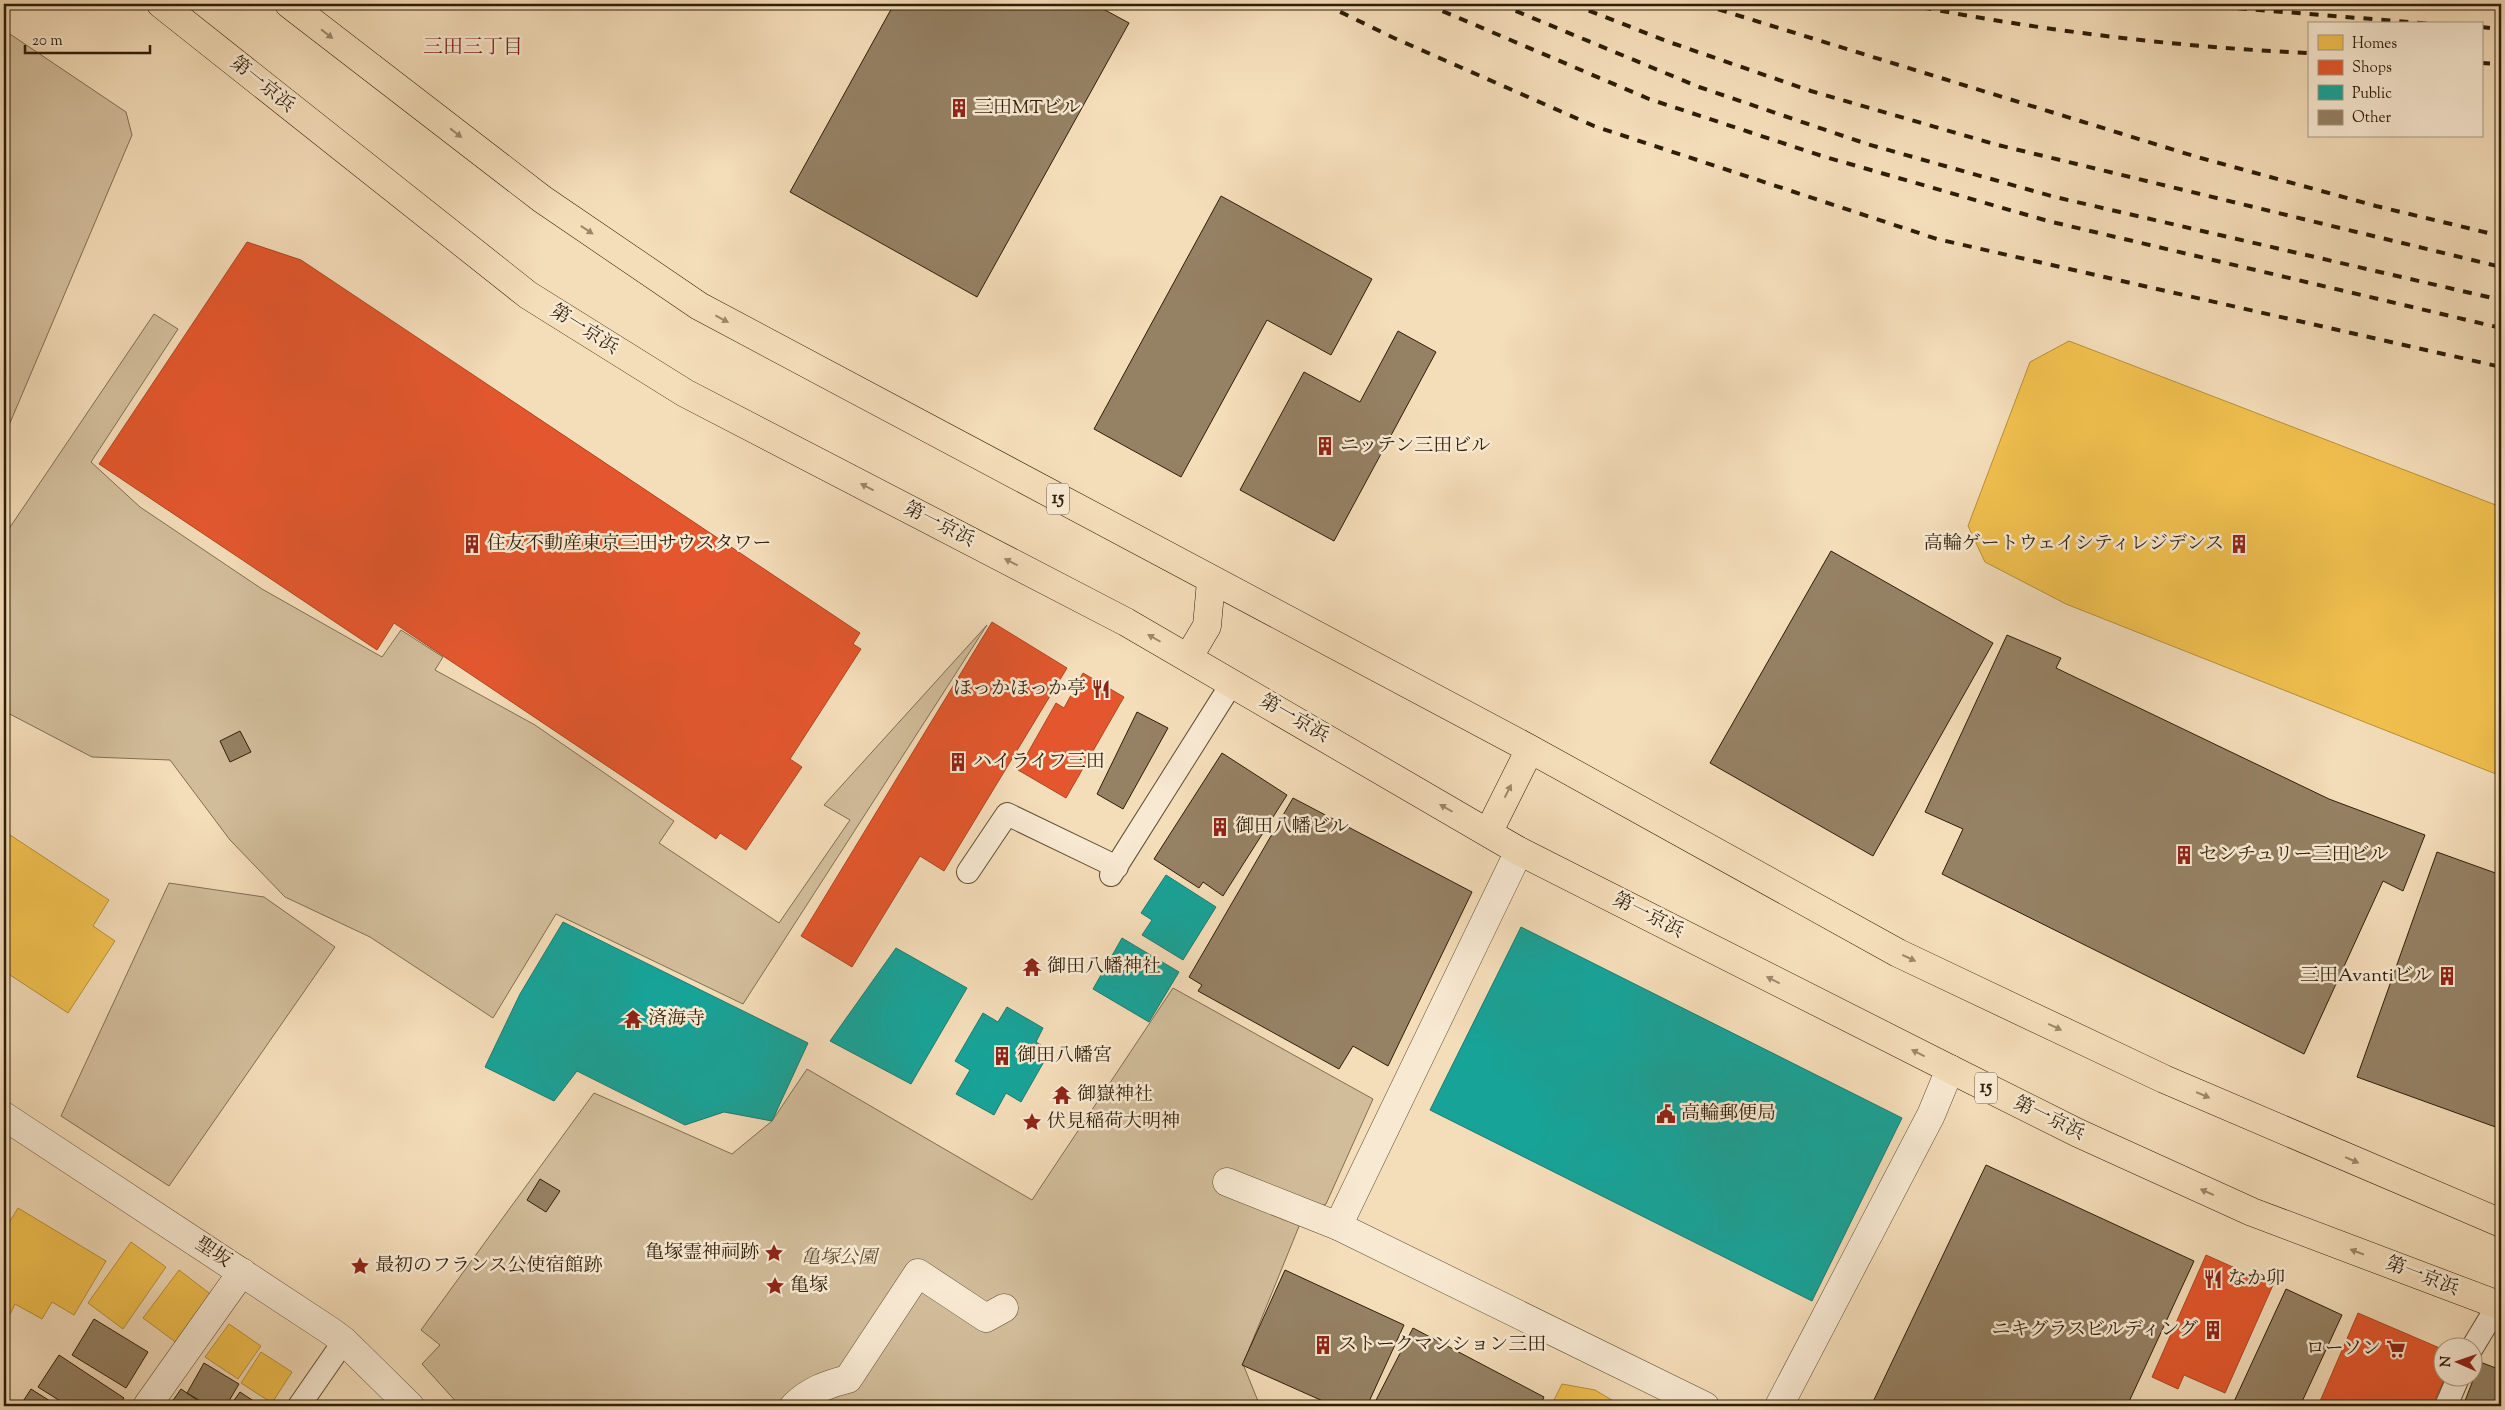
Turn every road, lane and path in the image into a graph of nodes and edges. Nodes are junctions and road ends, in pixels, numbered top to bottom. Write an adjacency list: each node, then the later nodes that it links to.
1 (161, 4): 4 (highway, 第一京浜 / 15, one-way to 1)
2 (289, 4): 3 (highway, 15, one-way to 3)
3 (1211, 581): 4 (highway); 6 (highway, 15)
4 (1188, 658): 5 (highway, 第一京浜 / 15)
5 (1232, 683): 7 (highway, 第一京浜 / 15, one-way to 5); 9 (lane)
6 (1530, 749): 7 (highway, one-way to 6); 13 (highway, 15, one-way to 13)
7 (1488, 833): 8 (highway, 第一京浜 / 15)
8 (1519, 851): 10 (highway, 第一京浜 / 15, one-way to 8); 14 (street)
9 (968, 872)
10 (1950, 1069): 16 (highway, 第一京浜 / 15, one-way to 10); 26 (street)
11 (4, 1116): 15 (street, 聖坂)
12 (1227, 1182): 14 (street)
13 (2501, 1222)
14 (1338, 1226): 25 (street)
15 (242, 1272): 19 (street, 聖坂); 21 (street)
16 (2499, 1306): 18 (lane)
17 (1004, 1308): 24 (street)
18 (2478, 1338)
19 (344, 1341): 22 (lane); 23 (street, 聖坂)
20 (2454, 1388): 27 (lane)
21 (147, 1406)
22 (299, 1406)
23 (410, 1406)
24 (794, 1406)
25 (1704, 1406)
26 (1779, 1406)
27 (2446, 1406)

